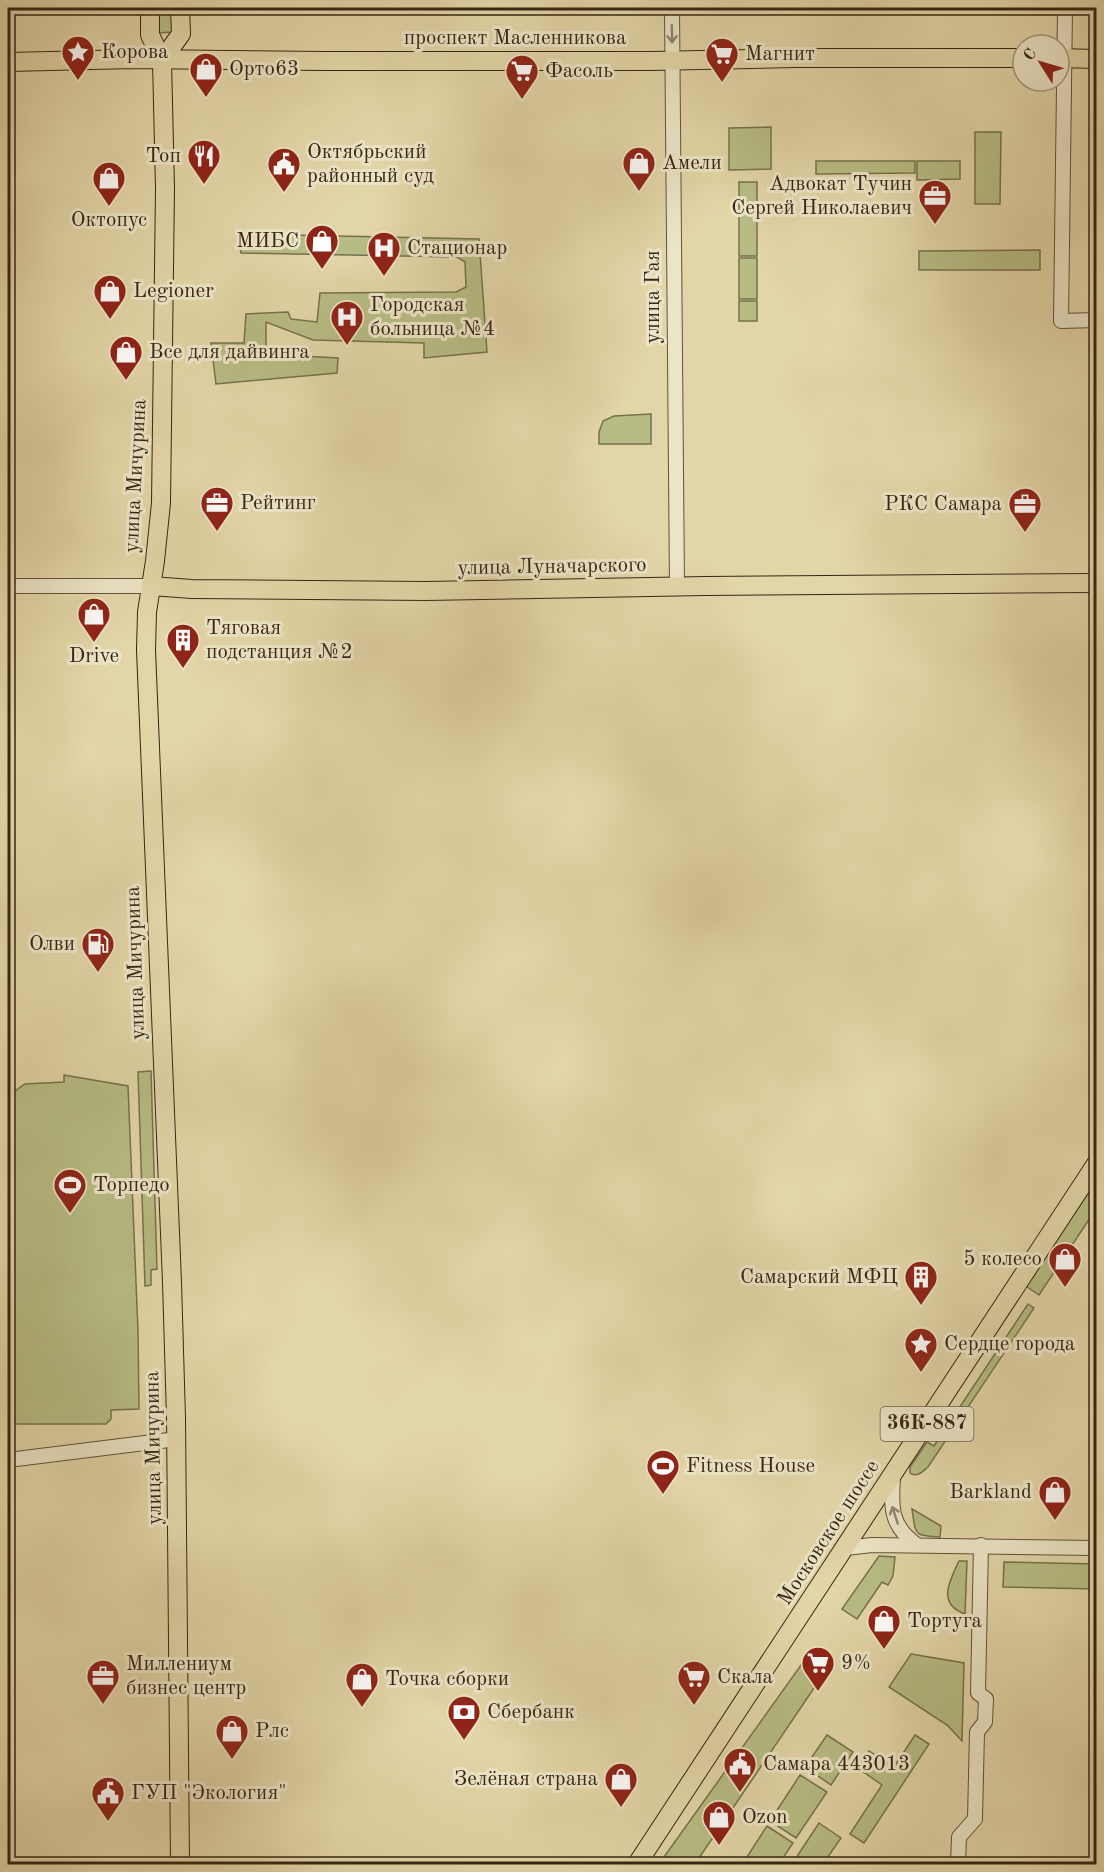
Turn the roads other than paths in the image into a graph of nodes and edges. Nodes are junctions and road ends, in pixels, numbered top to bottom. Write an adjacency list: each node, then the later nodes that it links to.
1 (150, 8): 9 (main road, улица Мичурина)
2 (180, 8): 9 (main road)
3 (672, 8): 10 (street, улица Гая, one-way to 10)
4 (1065, 8): 5 (street)
5 (1064, 33)
6 (1011, 58): 10 (main road, проспект Масленникова)
7 (1071, 59): 8 (main road)
8 (1096, 59)
9 (162, 60): 10 (main road, проспект Масленникова); 11 (main road, проспект Масленникова); 16 (main road, улица Мичурина)
10 (672, 60): 17 (street, улица Гая)
11 (8, 62)
12 (1062, 93): 13 (street)
13 (1096, 320)
14 (1096, 583): 17 (main road, улица Луначарского)
15 (8, 586): 16 (street, улица Луначарского)
16 (151, 586): 17 (main road, улица Луначарского); 19 (main road, улица Мичурина)
17 (677, 587)
18 (1096, 1164): 21 (main road, Московское шоссе / 36К-887)
19 (177, 1439): 20 (street); 26 (main road, улица Мичурина)
20 (8, 1460)
21 (893, 1477): 22 (street, one-way to 21); 24 (main road, Московское шоссе / 36К-887)
22 (917, 1545): 23 (street); 24 (street)
23 (981, 1545): 25 (street); 28 (street)
24 (846, 1548): 27 (main road, Московское шоссе / 36К-887)
25 (1096, 1548)
26 (180, 1864)
27 (637, 1864)
28 (958, 1864)

